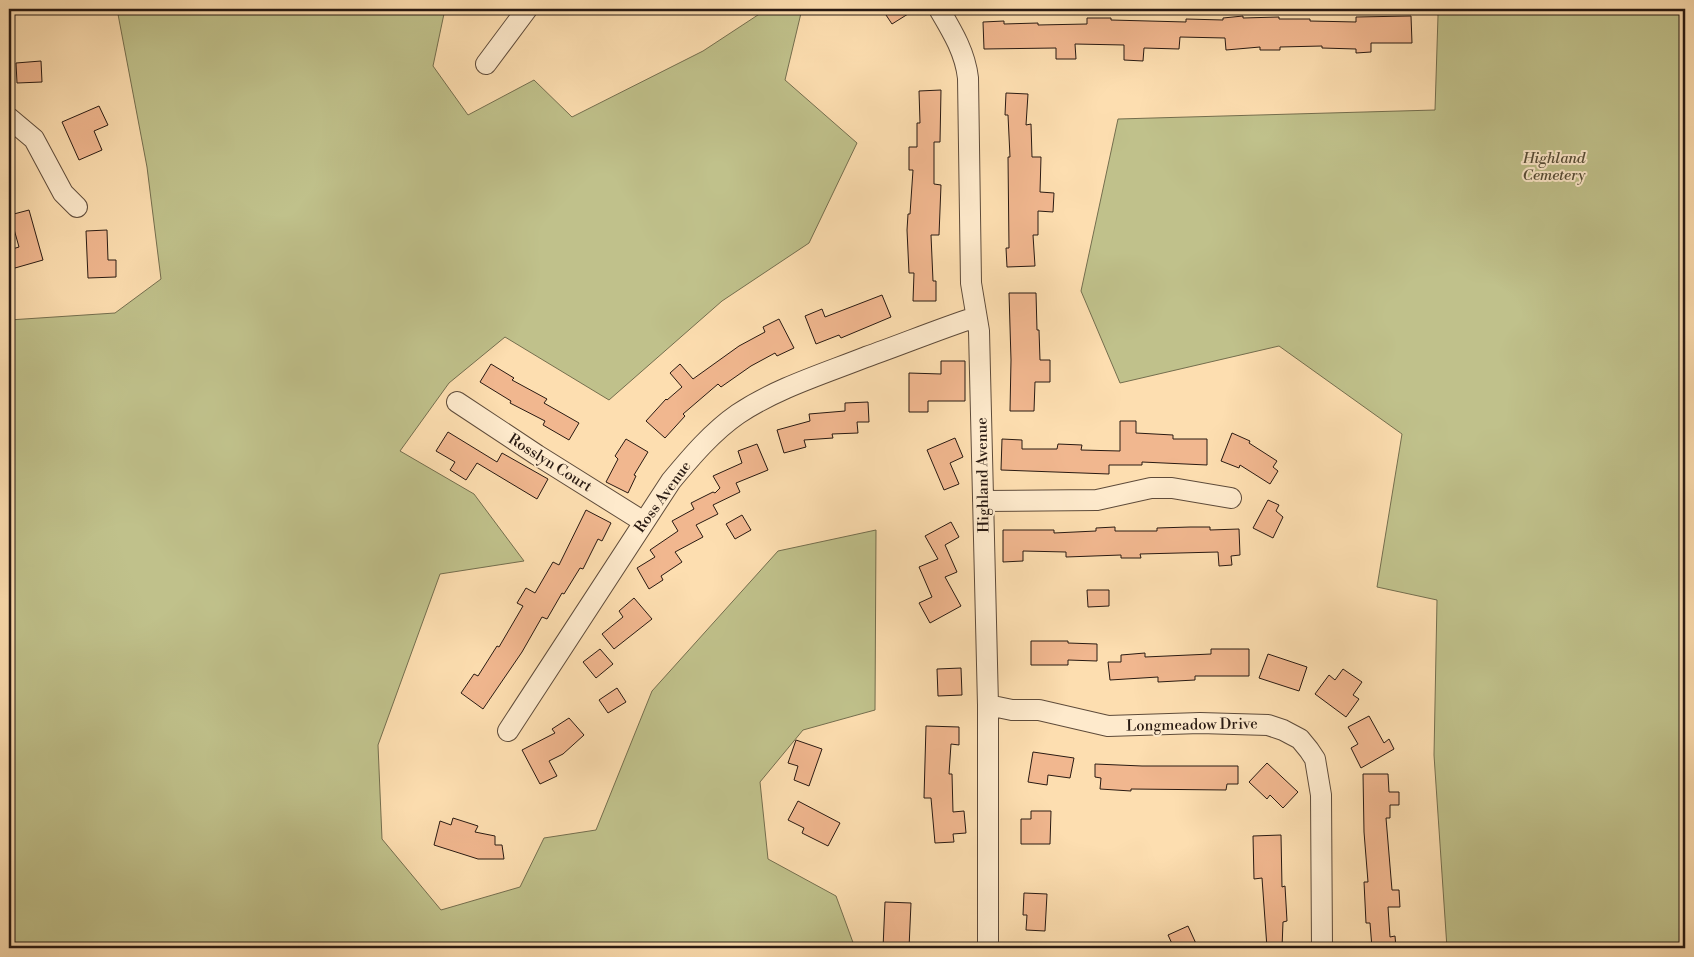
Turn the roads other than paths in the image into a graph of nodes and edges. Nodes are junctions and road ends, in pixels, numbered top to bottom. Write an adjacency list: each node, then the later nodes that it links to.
1 (527, 9): 3 (street)
2 (939, 9): 6 (street, Highland Avenue)
3 (486, 64)
4 (9, 118): 5 (street)
5 (77, 207)
6 (976, 317): 9 (street, Highland Avenue); 10 (street, Ross Avenue)
7 (457, 402): 10 (street, Rosslyn Court)
8 (1231, 498): 9 (street)
9 (983, 501): 11 (street, Highland Avenue)
10 (644, 522): 12 (street, Ross Avenue)
11 (988, 705): 13 (street, Highland Avenue); 14 (street, Longmeadow Drive)
12 (508, 731)
13 (988, 948)
14 (1322, 948)

